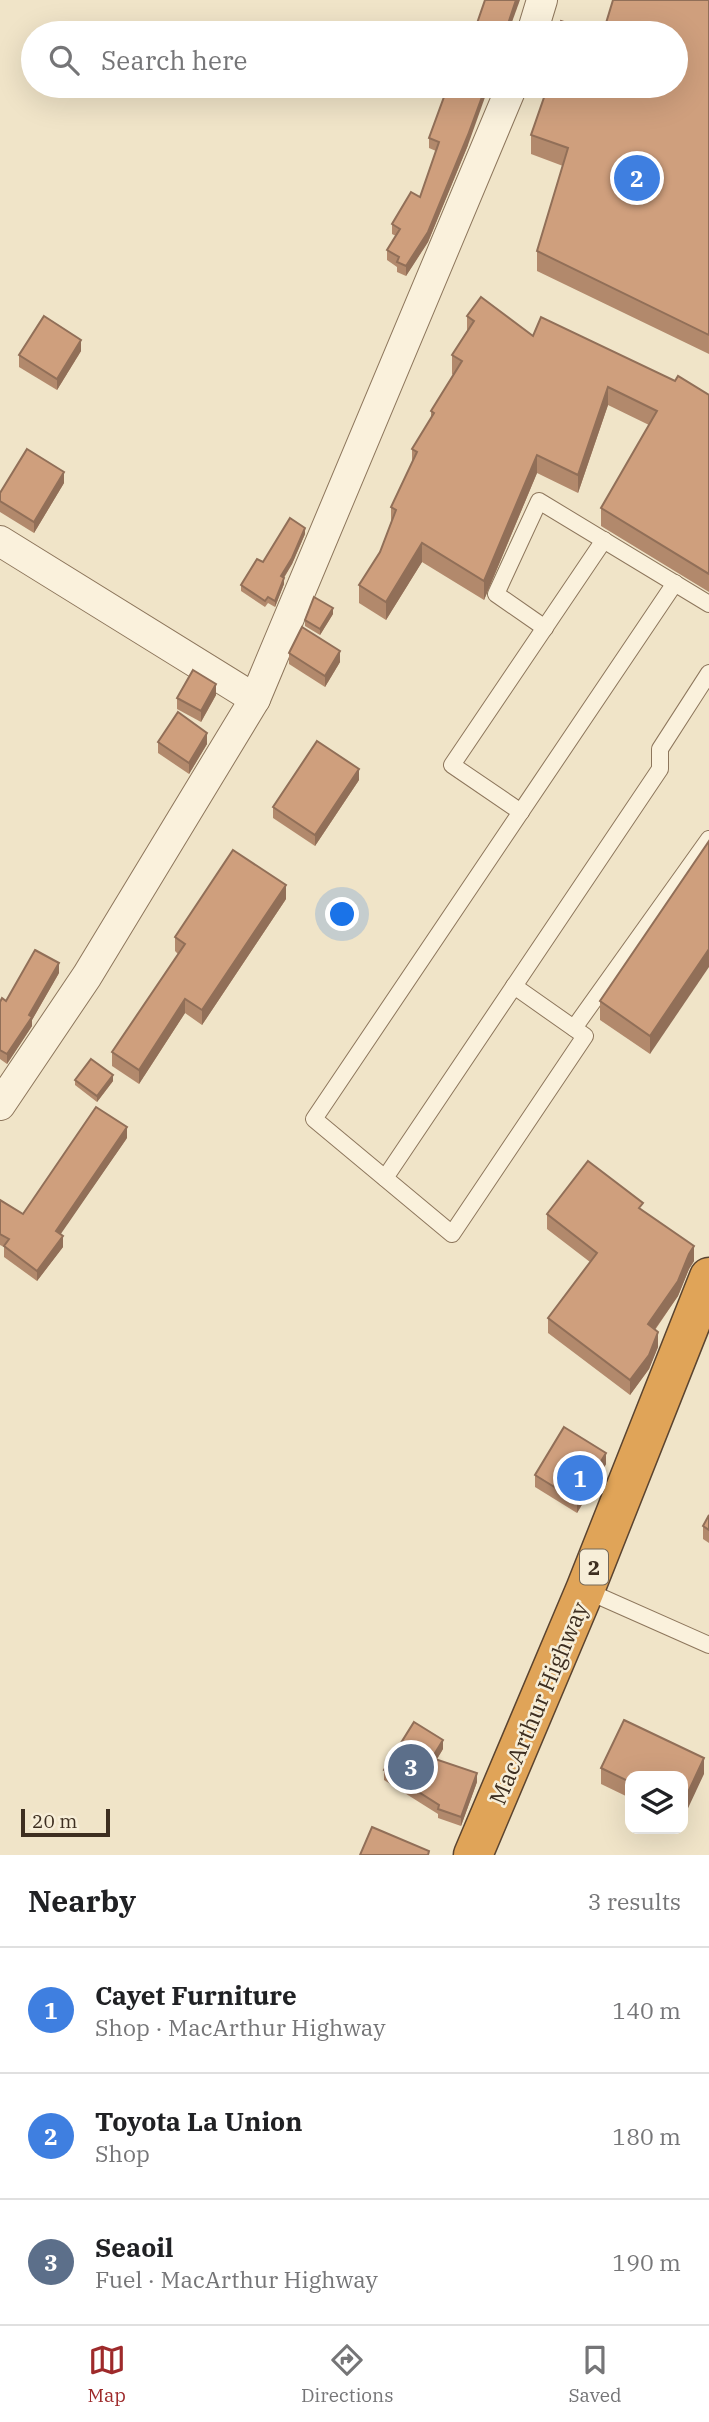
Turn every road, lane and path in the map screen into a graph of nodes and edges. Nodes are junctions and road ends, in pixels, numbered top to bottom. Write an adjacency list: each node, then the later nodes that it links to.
1 (542, 0): 2 (street)
2 (536, 21)
3 (507, 98): 10 (street)
4 (604, 540): 6 (lane); 8 (lane); 8 (lane)
5 (0, 541): 10 (street)
6 (674, 583): 7 (lane); 11 (lane)
7 (709, 604)
8 (545, 628): 11 (lane)
9 (709, 673): 13 (lane)
10 (255, 699): 15 (street)
11 (522, 812): 16 (lane)
12 (709, 839): 14 (lane)
13 (513, 986): 14 (lane); 16 (lane)
14 (574, 1028): 16 (lane)
15 (0, 1105)
16 (385, 1178)
17 (709, 1277): 18 (highway, MacArthur Highway / 2)
18 (585, 1590): 19 (lane); 20 (highway, MacArthur Highway / 2)
19 (709, 1646)
20 (473, 1855)

